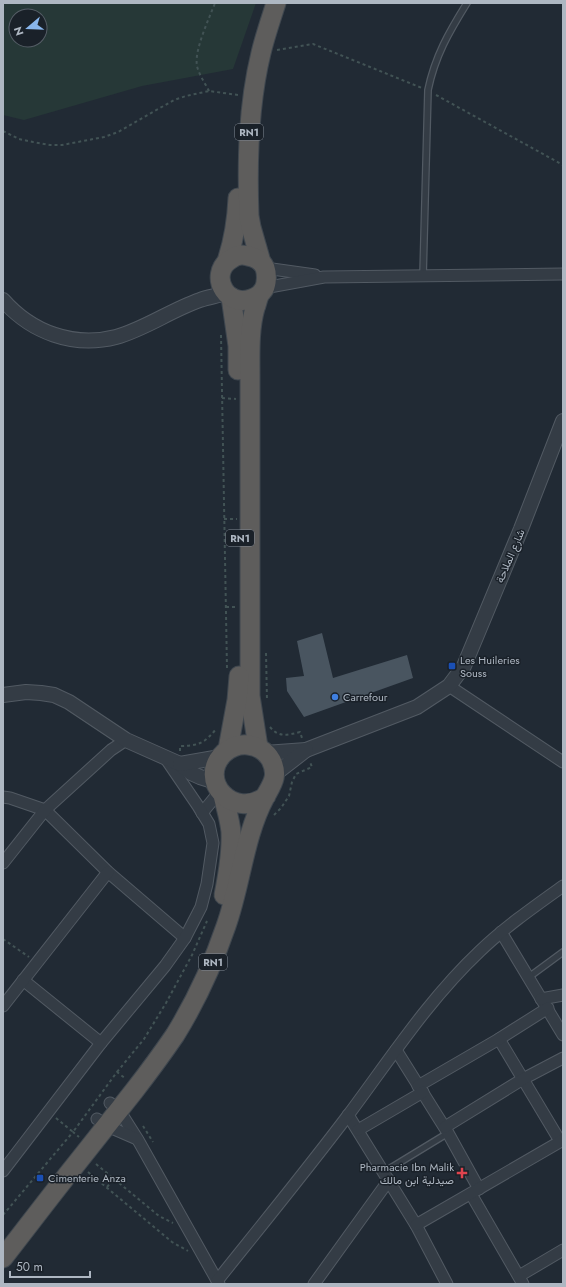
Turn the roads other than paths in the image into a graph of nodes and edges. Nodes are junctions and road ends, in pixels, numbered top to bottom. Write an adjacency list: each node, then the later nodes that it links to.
1 (264, 3): 8 (highway, RN1)
2 (276, 3): 4 (highway, RN1)
3 (466, 3): 6 (lane)
4 (263, 265): 7 (street); 8 (highway); 9 (highway, RN1)
5 (563, 274): 6 (street)
6 (422, 276): 7 (street)
7 (324, 277): 9 (street)
8 (226, 282): 9 (highway); 10 (street); 17 (highway, RN1)
9 (262, 292): 15 (highway, RN1)
10 (3, 300)
11 (563, 421): 12 (street, شارع الملاحة)
12 (448, 686): 16 (street, شارع الملاحة); 19 (street)
13 (3, 695): 14 (street)
14 (126, 740): 18 (street); 25 (street)
15 (262, 750): 16 (street); 17 (highway); 21 (highway, RN1)
16 (306, 750): 21 (street)
17 (224, 753): 20 (street); 22 (highway, RN1)
18 (166, 759): 20 (street); 26 (street)
19 (563, 762)
20 (180, 764): 22 (street)
21 (275, 774): 23 (highway, RN1)
22 (220, 790): 23 (highway); 26 (street); 46 (highway, RN1)
23 (266, 796): 46 (highway, RN1)
24 (3, 797): 25 (street)
25 (45, 810): 27 (street); 28 (street)
26 (202, 813): 31 (street)
27 (3, 863)
28 (108, 872): 31 (street); 35 (street)
29 (563, 886): 30 (street)
30 (501, 932): 34 (street); 42 (street)
31 (185, 938): 41 (street)
32 (563, 952): 33 (lane)
33 (560, 956): 34 (lane)
34 (529, 977): 37 (street)
35 (23, 980): 38 (street); 41 (street)
36 (563, 995): 37 (street)
37 (544, 1003): 39 (street); 40 (street)
38 (3, 1006)
39 (563, 1035)
40 (499, 1040): 44 (street); 45 (street)
41 (101, 1042): 53 (street)
42 (396, 1050): 45 (street); 47 (street)
43 (563, 1058): 44 (street)
44 (523, 1080): 50 (street); 52 (street)
45 (420, 1089): 49 (street); 50 (street)
46 (115, 1106): 48 (highway, RN1); 51 (street)
47 (348, 1115): 49 (street); 61 (street)
48 (102, 1122): 51 (street); 57 (highway, RN1); 59 (highway, RN1)
49 (358, 1130): 54 (street)
50 (446, 1130): 54 (lane); 55 (street)
51 (138, 1140): 61 (street)
52 (562, 1141): 55 (street)
53 (3, 1171)
54 (386, 1176): 56 (street); 62 (street)
55 (475, 1191): 56 (street); 60 (street)
56 (416, 1225): 63 (street)
57 (3, 1238)
58 (563, 1250): 60 (street)
59 (3, 1258)
60 (521, 1280)
61 (218, 1283)
62 (314, 1284)
63 (447, 1284)

